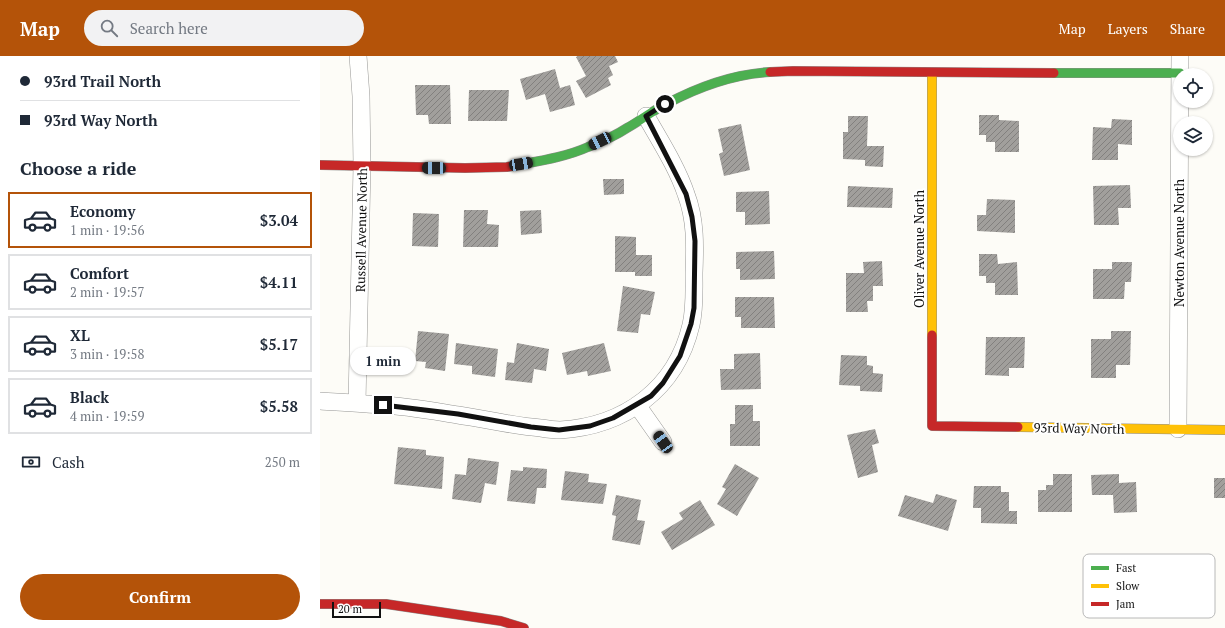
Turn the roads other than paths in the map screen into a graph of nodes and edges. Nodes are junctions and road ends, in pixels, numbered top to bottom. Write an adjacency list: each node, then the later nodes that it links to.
1 (358, 56): 6 (street, Russell Avenue North)
2 (1180, 64): 3 (main road); 11 (street, Newton Avenue North)
3 (932, 73): 4 (main road); 10 (main road, Oliver Avenue North)
4 (646, 116): 6 (main road); 9 (street)
5 (320, 166): 6 (main road)
6 (362, 166): 8 (street, Russell Avenue North)
7 (320, 401): 8 (street)
8 (357, 403): 9 (street)
9 (637, 405): 13 (street)
10 (932, 426): 11 (main road, 93rd Way North)
11 (1178, 429): 12 (main road, 93rd Way North)
12 (1225, 430)
13 (663, 442)
14 (320, 604): 15 (main road)
15 (524, 628)

